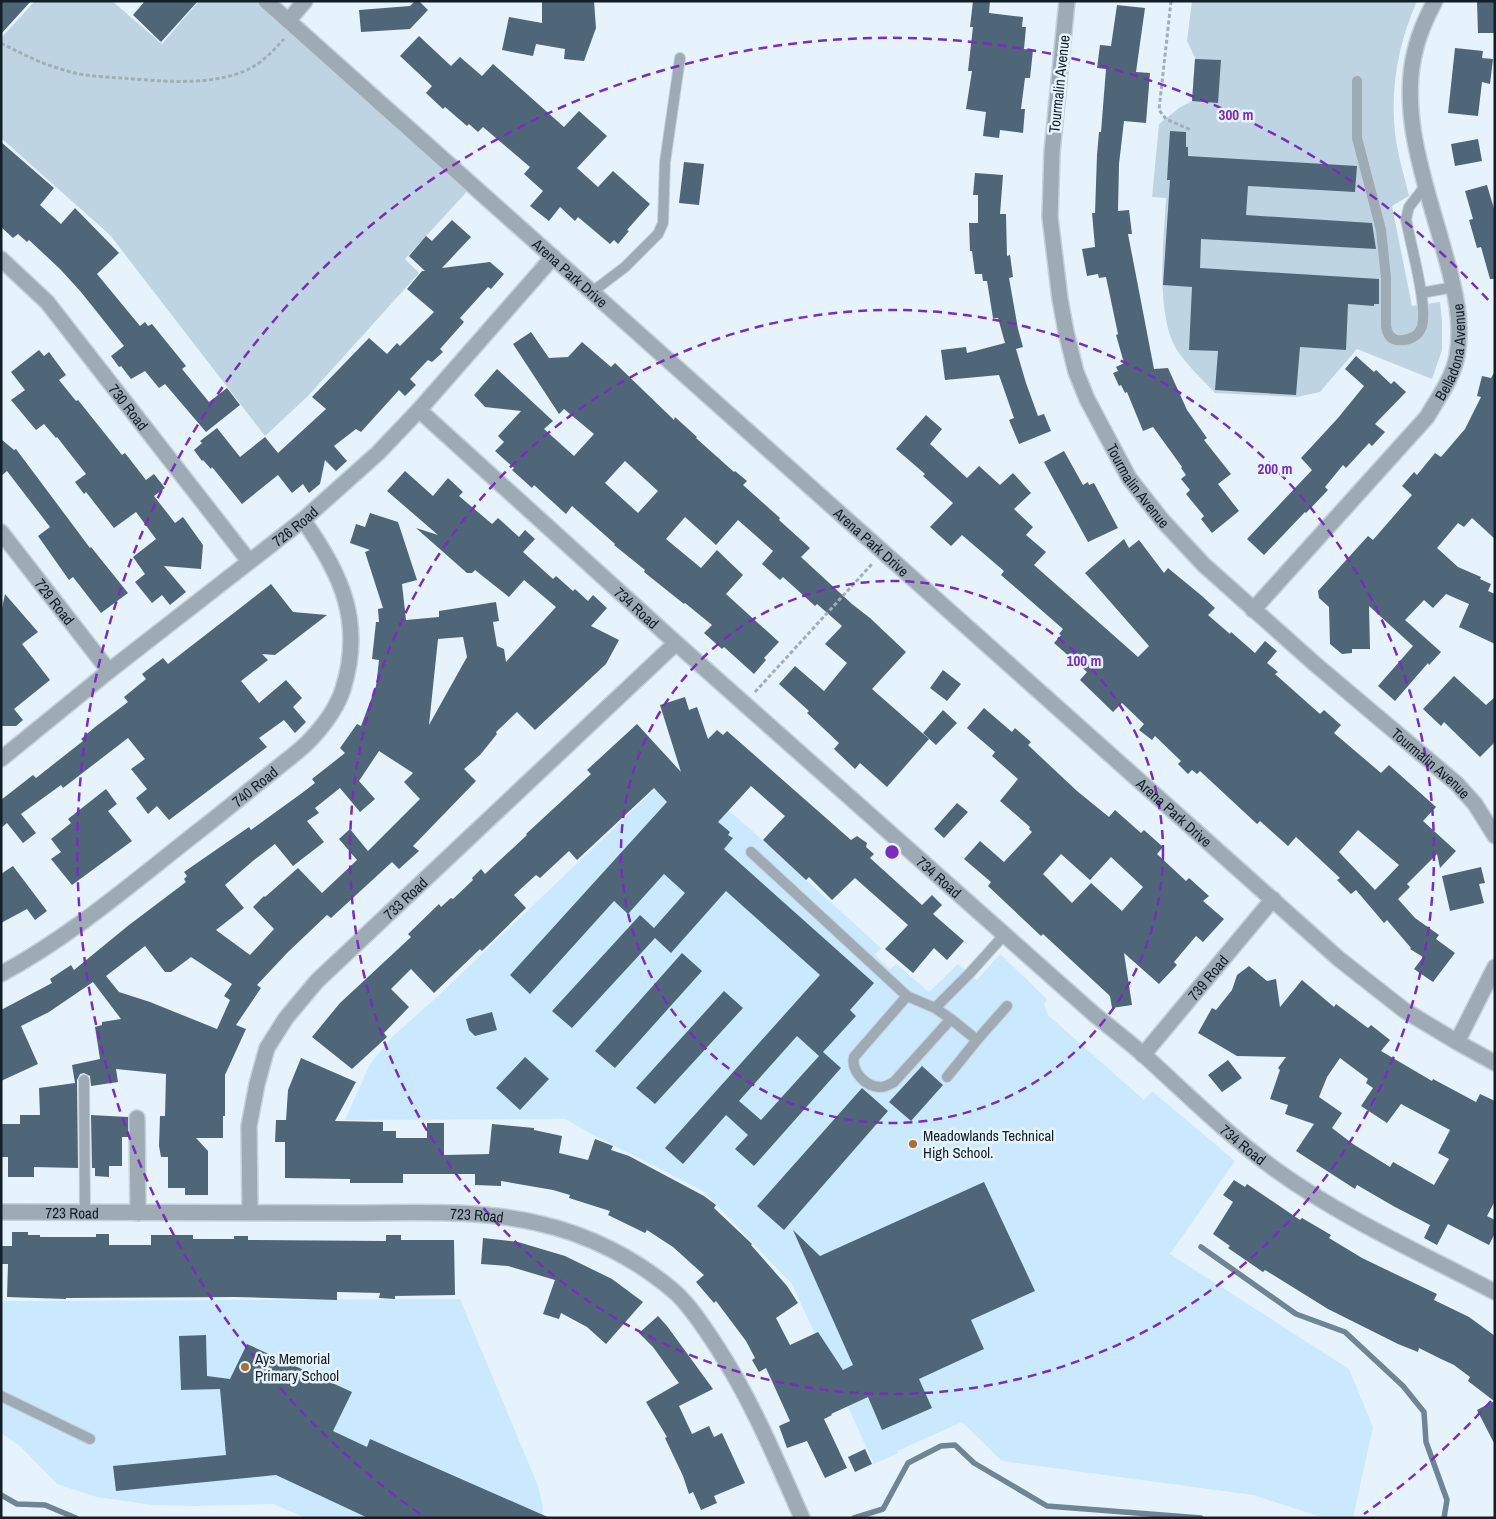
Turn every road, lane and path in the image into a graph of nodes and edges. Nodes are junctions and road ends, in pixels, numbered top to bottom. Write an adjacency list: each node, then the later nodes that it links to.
1 (266, 1): 6 (street, Arena Park Drive)
2 (305, 1): 6 (street)
3 (1068, 1): 22 (street, Tourmalin Avenue)
4 (1171, 1): 10 (path)
5 (1435, 1): 11 (street, Belladona Avenue)
6 (291, 24): 7 (path); 12 (street, Arena Park Drive)
7 (1, 43)
8 (680, 58): 15 (lane)
9 (1357, 81): 16 (lane)
10 (1191, 130)
11 (1426, 185): 14 (street, Belladona Avenue); 16 (lane)
12 (554, 257): 15 (street, Arena Park Drive); 17 (street, 726 Road)
13 (1, 260): 21 (street, 730 Road)
14 (1454, 287): 16 (lane); 22 (street, Belladona Avenue)
15 (592, 292): 20 (street, Arena Park Drive)
16 (1421, 293)
17 (419, 410): 18 (street, 726 Road); 23 (street, 734 Road)
18 (303, 520): 21 (street, 726 Road); 32 (street, 740 Road)
19 (1, 532): 24 (street, 729 Road)
20 (883, 552): 25 (path); 29 (street, Arena Park Drive)
21 (249, 561): 24 (street, 726 Road)
22 (1253, 610): 27 (street, Tourmalin Avenue)
23 (676, 643): 25 (street, 734 Road); 45 (street, 733 Road)
24 (109, 671): 26 (street, 726 Road)
25 (745, 704): 30 (street, 734 Road)
26 (1, 759)
27 (1495, 836)
28 (751, 852): 33 (lane)
29 (1273, 900): 38 (street, Arena Park Drive); 39 (street, 739 Road)
30 (1005, 934): 35 (lane); 39 (street, 734 Road)
31 (1495, 967): 38 (street)
32 (1, 974)
33 (907, 996): 35 (lane); 36 (lane)
34 (1007, 1006): 37 (lane)
35 (935, 1008): 36 (lane)
36 (951, 1019): 37 (lane)
37 (977, 1040): 41 (lane)
38 (1457, 1042): 40 (street, Arena Park Drive)
39 (1143, 1054): 48 (street, 734 Road)
40 (1495, 1063)
41 (947, 1077)
42 (84, 1080): 46 (lane)
43 (137, 1118): 47 (street)
44 (1, 1212): 46 (street, 723 Road)
45 (250, 1212): 47 (street, 723 Road); 51 (street, 723 Road)
46 (85, 1213): 47 (street, 723 Road)
47 (138, 1213)
48 (1495, 1292)
49 (1, 1396): 50 (lane)
50 (90, 1440)
51 (802, 1518)

